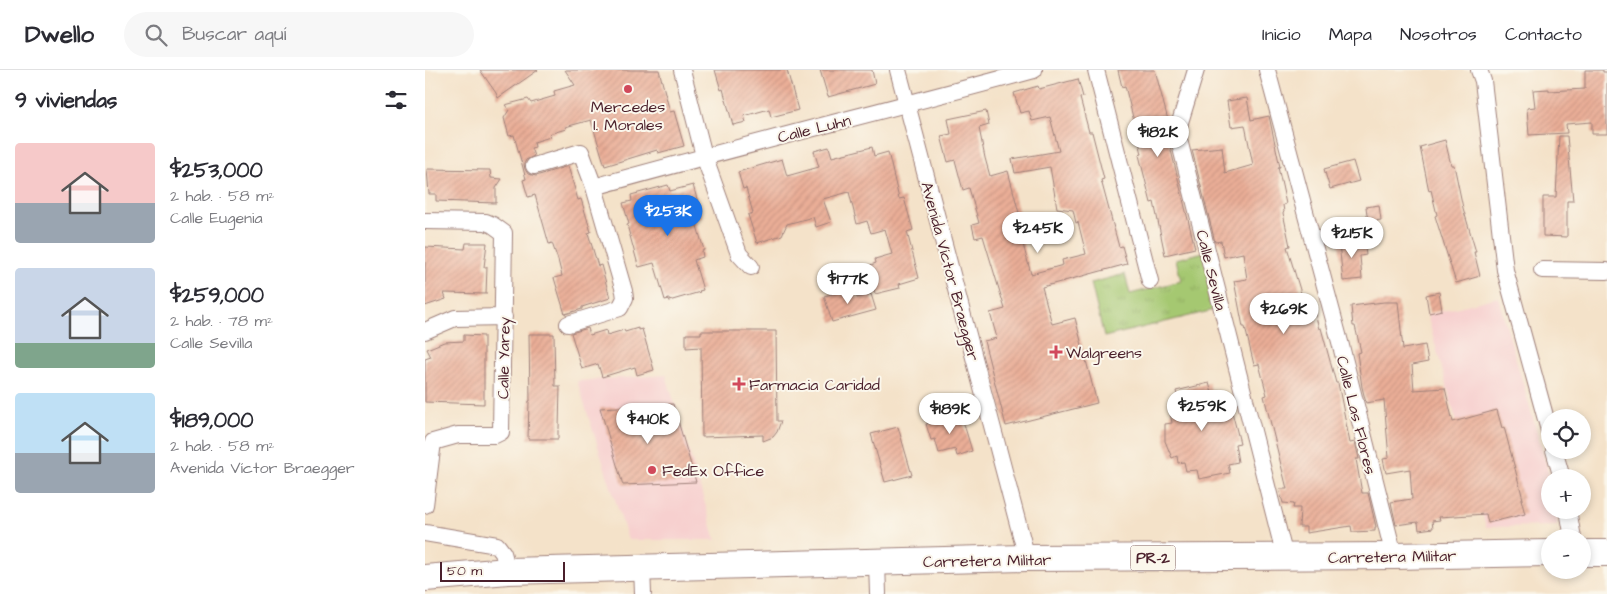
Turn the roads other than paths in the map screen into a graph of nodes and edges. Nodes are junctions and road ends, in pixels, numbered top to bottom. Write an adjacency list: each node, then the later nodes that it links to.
1 (682, 70): 9 (street)
2 (898, 70): 8 (street, Avenida Víctor Braegger)
3 (1034, 70): 8 (street, Calle Luhn)
4 (1096, 70): 16 (street)
5 (1196, 70): 28 (street, Calle Sevilla)
6 (1267, 70): 27 (street, Calle Las Flores)
7 (1479, 70): 20 (street)
8 (907, 105): 9 (street, Calle Luhn); 29 (street, Avenida Víctor Braegger)
9 (704, 156): 11 (street, Calle Luhn); 13 (street)
10 (534, 166): 11 (street)
11 (594, 187): 18 (street)
12 (425, 221): 17 (street, Calle Yarey)
13 (751, 267)
14 (1542, 270): 15 (street)
15 (1607, 271)
16 (1150, 281)
17 (504, 317): 19 (street); 21 (street, Calle Yarey)
18 (567, 324)
19 (425, 331)
20 (1543, 409)
21 (429, 444): 22 (street, Calle Yarey)
22 (425, 505)
23 (425, 533): 32 (street)
24 (1541, 553): 27 (main road, Carretera Militar / PR-2)
25 (1591, 553): 26 (main road)
26 (1607, 553)
27 (1394, 556): 28 (main road, Carretera Militar / PR-2)
28 (1285, 557): 29 (main road, Carretera Militar / PR-2)
29 (1027, 558): 30 (main road, Carretera Militar / PR-2)
30 (877, 562): 31 (main road, Carretera Militar / PR-2); 35 (street)
31 (643, 567): 32 (main road, Carretera Militar / PR-2); 34 (street)
32 (508, 571): 33 (main road, Carretera Militar / PR-2)
33 (425, 578)
34 (643, 594)
35 (877, 594)

